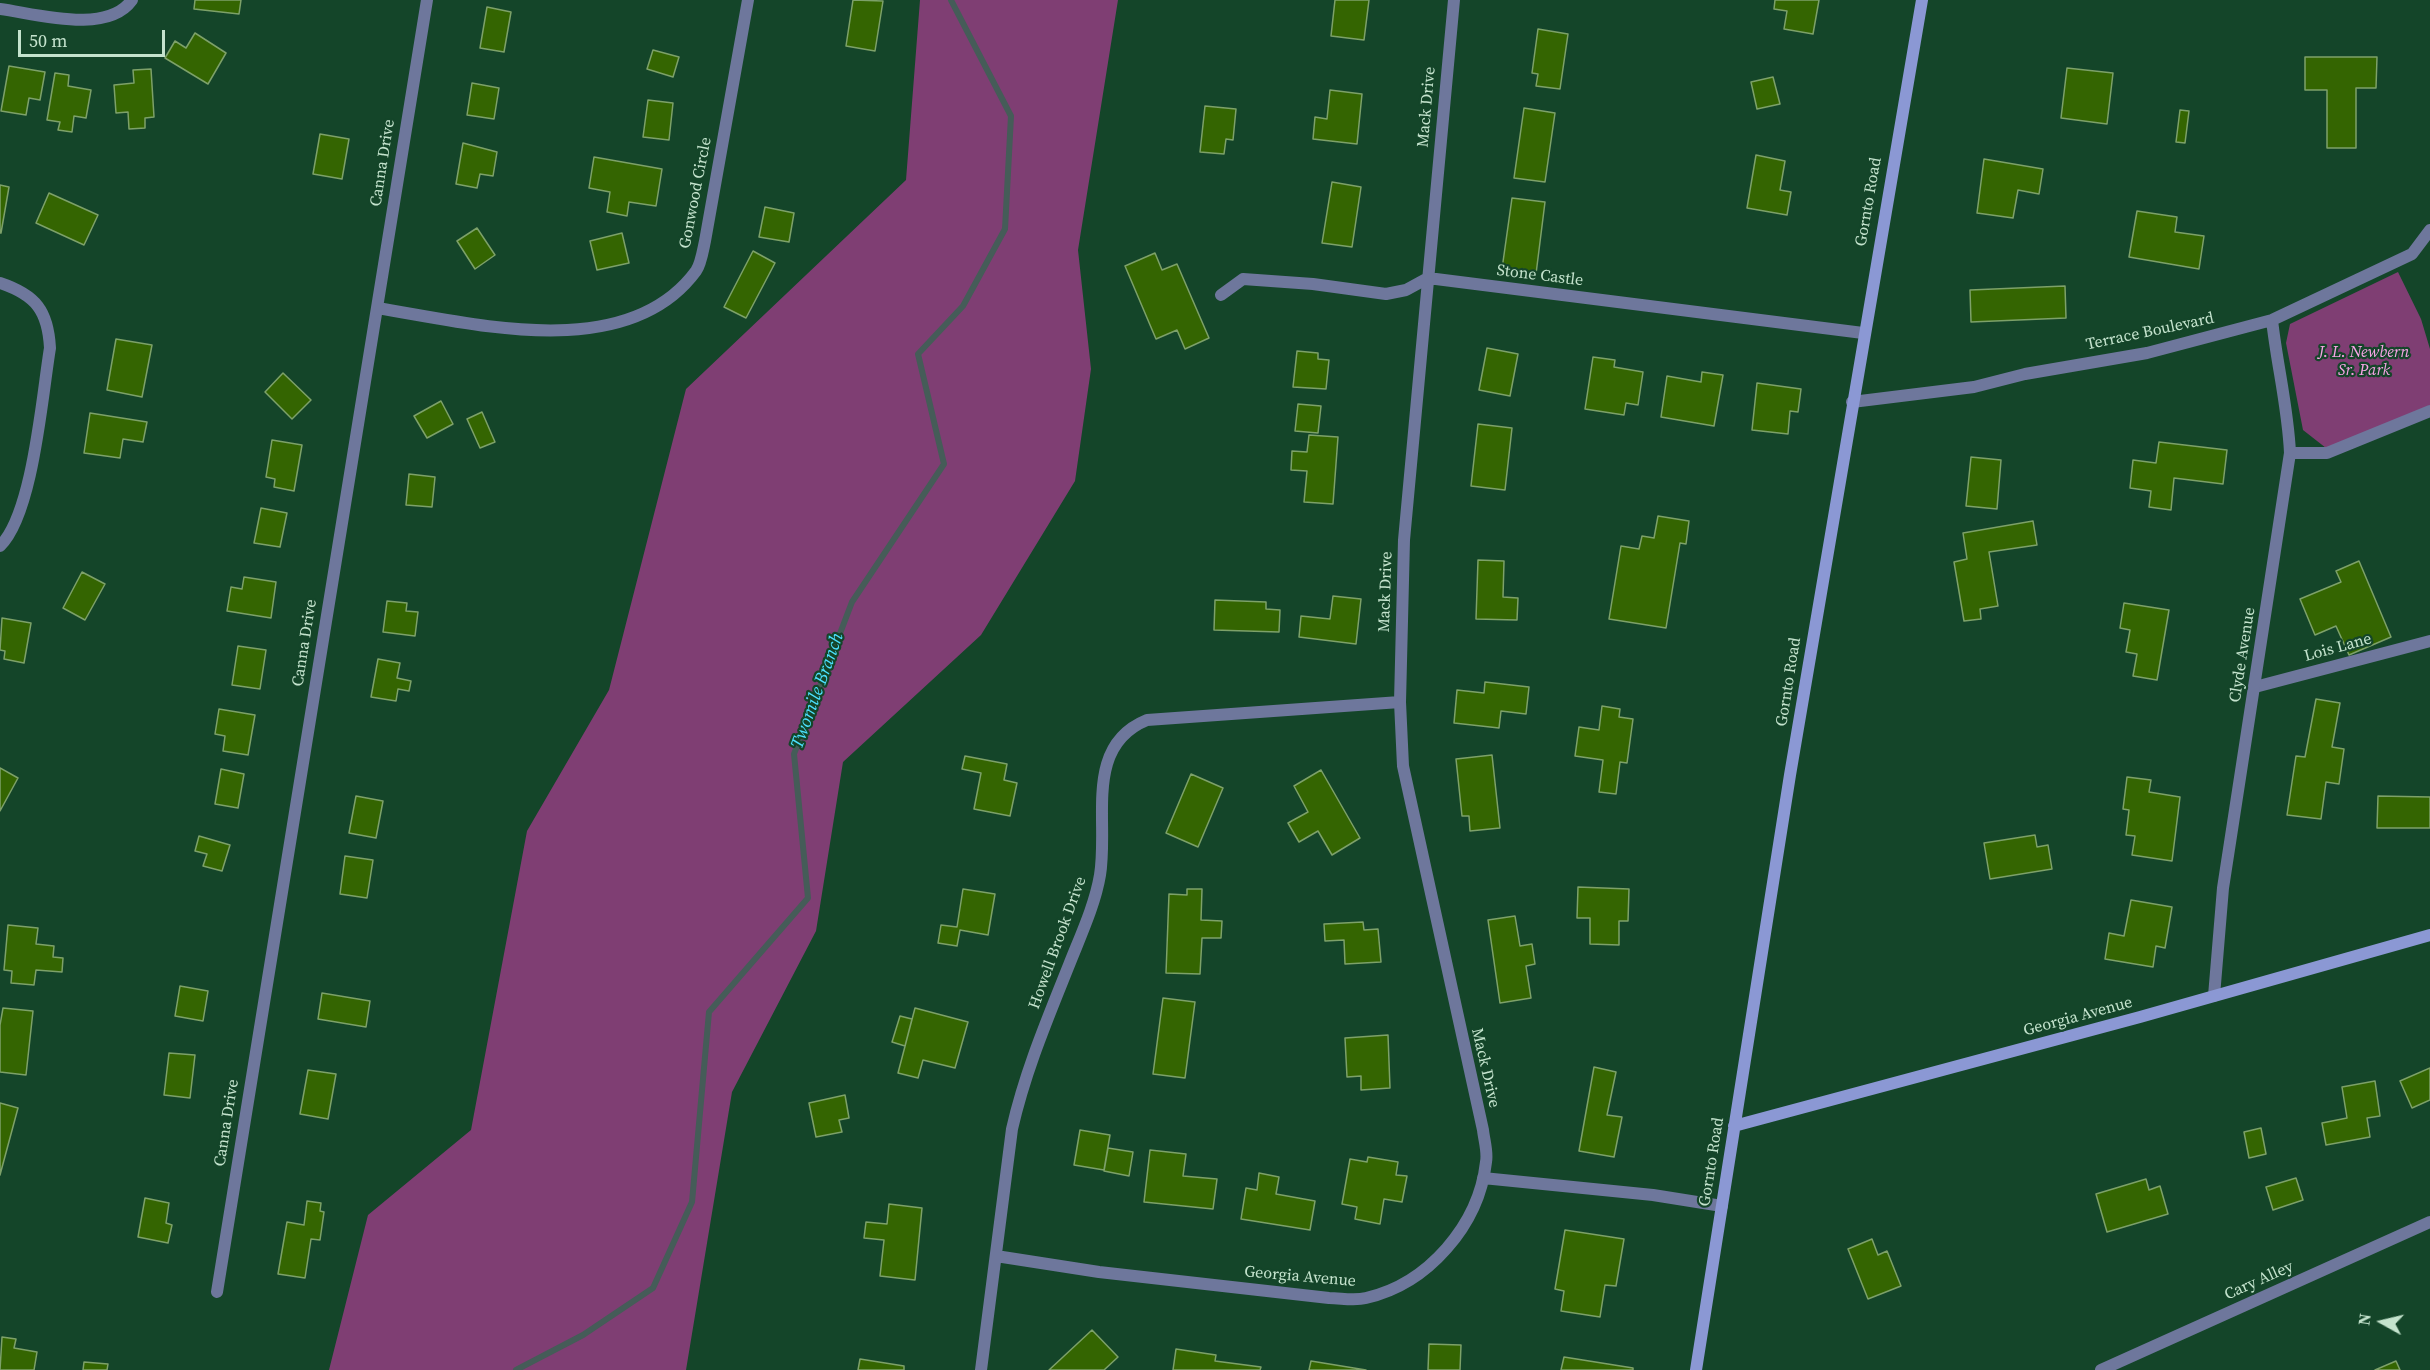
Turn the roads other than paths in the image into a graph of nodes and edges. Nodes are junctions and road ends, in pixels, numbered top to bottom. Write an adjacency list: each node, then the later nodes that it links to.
1 (132, 0): 6 (street)
2 (427, 0): 11 (street, Canna Drive)
3 (748, 0): 11 (street, Gonwood Circle)
4 (1454, 0): 8 (street, Mack Drive)
5 (1922, 0): 13 (main road, Gornto Road)
6 (0, 9)
7 (2430, 230): 12 (street, Terrace Boulevard)
8 (1428, 278): 10 (street); 13 (street, Stone Castle); 20 (street, Mack Drive)
9 (0, 283): 17 (street)
10 (1221, 296)
11 (376, 308): 28 (street, Canna Drive)
12 (2272, 320): 14 (street, Terrace Boulevard); 16 (street, Clyde Avenue)
13 (1863, 333): 14 (main road, Gornto Road)
14 (1852, 402): 23 (main road, Gornto Road)
15 (2430, 411): 16 (street)
16 (2290, 453): 19 (street, Clyde Avenue)
17 (0, 546)
18 (2430, 641): 19 (street, Lois Lane)
19 (2255, 687): 22 (street, Clyde Avenue)
20 (1400, 702): 24 (street, Mack Drive); 27 (street, Howell Brook Drive)
21 (2430, 935): 22 (main road, Georgia Avenue)
22 (2214, 996): 23 (main road, Georgia Avenue)
23 (1734, 1126): 25 (main road, Gornto Road)
24 (1483, 1178): 25 (street); 27 (street, Georgia Avenue)
25 (1722, 1206): 30 (main road, Gornto Road)
26 (2430, 1222): 31 (street, Cary Alley)
27 (996, 1256): 29 (street, Howell Brook Drive)
28 (217, 1292)
29 (981, 1370)
30 (1696, 1370)
31 (2101, 1370)

